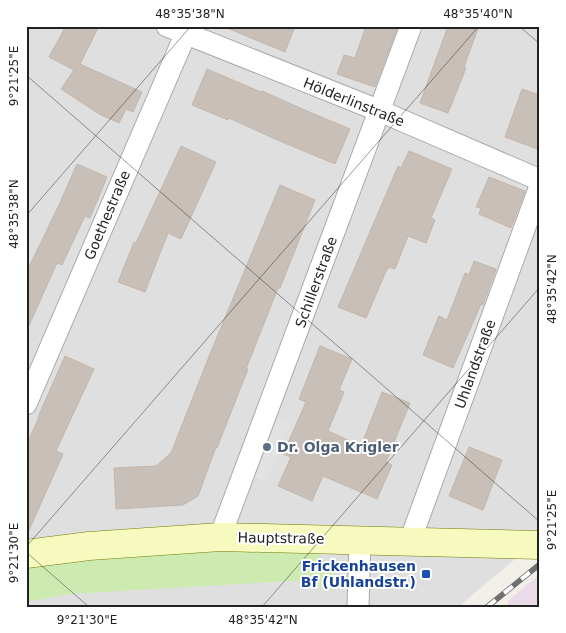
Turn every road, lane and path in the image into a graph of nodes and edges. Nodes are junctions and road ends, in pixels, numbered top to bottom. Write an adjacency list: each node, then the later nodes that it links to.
1 (411, 26): 3 (street, Schillerstraße)
2 (180, 29): 3 (street, Hölderlinstraße); 6 (street, Goethestraße)
3 (380, 112): 4 (street, Hölderlinstraße); 7 (street, Schillerstraße)
4 (540, 180)
5 (540, 186): 9 (street, Uhlandstraße)
6 (26, 404)
7 (220, 537): 8 (main road, Hauptstraße); 11 (main road, Hauptstraße)
8 (360, 540): 9 (main road, Hauptstraße); 12 (street)
9 (410, 541): 10 (main road, Hauptstraße)
10 (539, 542)
11 (26, 554)
12 (358, 607)

